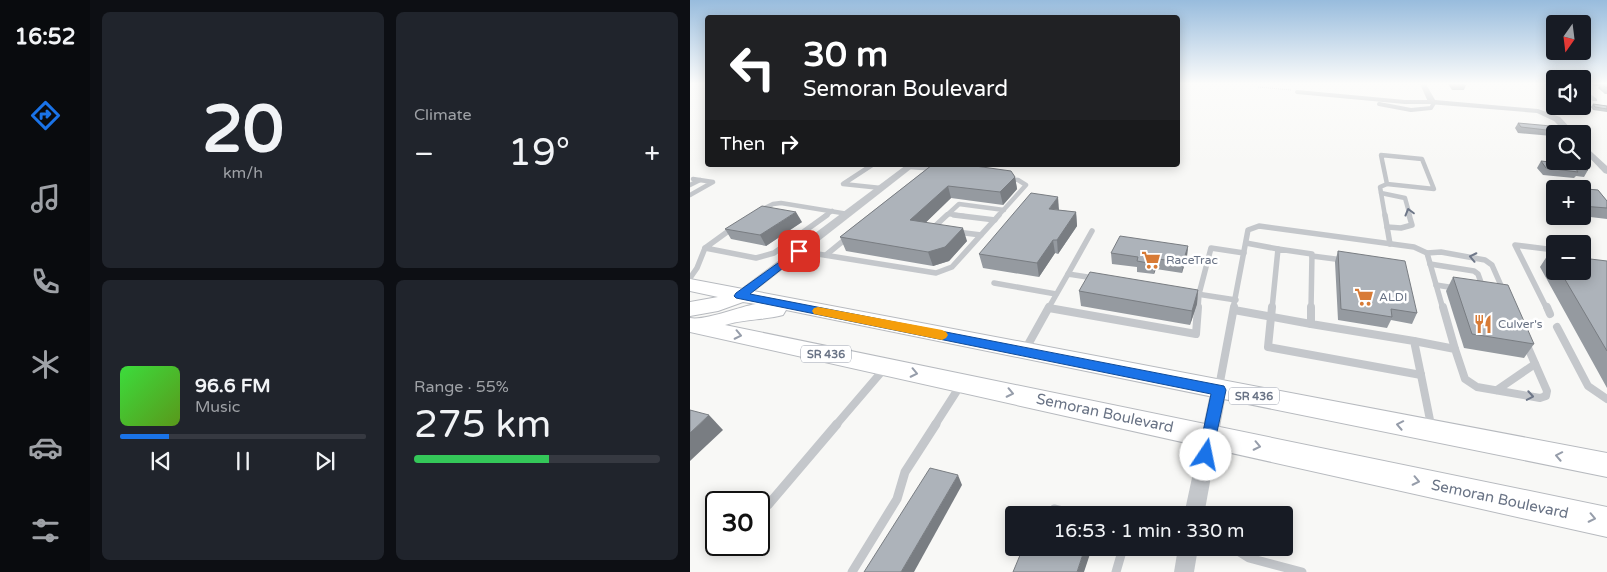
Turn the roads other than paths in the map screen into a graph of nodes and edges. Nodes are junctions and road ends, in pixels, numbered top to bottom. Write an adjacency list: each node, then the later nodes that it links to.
1 (1534, 111): 2 (street)
2 (1563, 125)
3 (1591, 154): 9 (street)
4 (868, 167): 16 (lane)
5 (910, 167): 16 (street)
6 (918, 167): 7 (lane)
7 (933, 169): 8 (lane); 10 (lane)
8 (941, 170)
9 (1607, 171)
10 (925, 175)
11 (693, 178): 13 (lane)
12 (1000, 178): 19 (lane)
13 (700, 180): 15 (lane); 18 (lane)
14 (1387, 184): 14 (lane); 17 (lane)
15 (690, 185)
16 (881, 188): 22 (street)
17 (1381, 193): 26 (lane); 26 (lane, one-way to 17)
18 (690, 195)
19 (1004, 210): 23 (lane); 24 (lane)
20 (832, 211): 21 (lane); 22 (lane); 34 (lane)
21 (755, 213)
22 (848, 214): 37 (street)
23 (948, 214): 24 (lane); 27 (lane)
24 (995, 220): 31 (lane)
25 (739, 223): 34 (lane)
26 (1387, 227): 33 (lane)
27 (943, 229)
28 (856, 231): 40 (lane)
29 (952, 231): 31 (lane)
30 (1092, 231): 44 (lane)
31 (981, 236): 40 (lane)
32 (1246, 244): 33 (lane); 35 (lane); 38 (lane)
33 (1390, 244): 39 (lane)
34 (705, 248): 45 (lane)
35 (1278, 248): 41 (lane); 62 (lane)
36 (1546, 249): 61 (lane)
37 (799, 251): 40 (lane); 55 (street)
38 (1244, 252): 54 (lane); 56 (lane)
39 (1427, 253): 43 (lane); 57 (lane, one-way to 39)
40 (826, 255)
41 (1312, 256): 42 (lane); 64 (lane)
42 (1349, 261)
43 (1430, 264): 49 (lane); 51 (lane)
44 (1068, 274): 46 (lane); 53 (lane)
45 (690, 278)
46 (1106, 280)
47 (994, 284): 53 (lane)
48 (690, 285): 55 (main road, SR 436)
49 (1436, 285): 50 (lane); 68 (lane)
50 (1460, 289)
51 (1477, 291)
52 (1190, 293): 54 (lane)
53 (1056, 294): 58 (lane)
54 (1199, 294): 56 (lane); 58 (lane)
55 (740, 296): 60 (main road, SR 436); 63 (main road)
56 (1236, 300): 59 (lane)
57 (1508, 301)
58 (1049, 308): 69 (lane)
59 (1234, 310): 62 (lane); 74 (lane)
60 (817, 311): 63 (main road); 69 (main road, SR 436)
61 (1550, 314)
62 (1271, 317): 64 (lane); 72 (lane)
63 (693, 320): 71 (main road, Semoran Boulevard / SR 436, one-way to 71)
64 (1311, 324): 67 (lane)
65 (1557, 327): 76 (lane)
66 (1523, 337): 70 (lane)
67 (1414, 341): 68 (lane); 72 (lane)
68 (1455, 348): 75 (lane)
69 (1024, 351): 74 (main road, SR 436)
70 (1535, 364): 75 (lane); 75 (lane, one-way to 70)
71 (886, 367): 73 (main road, Semoran Boulevard / SR 436, one-way to 73); 80 (lane)
72 (1421, 374): 77 (lane)
73 (962, 383): 78 (main road, Semoran Boulevard / SR 436, one-way to 78); 86 (lane)
74 (1219, 390): 77 (main road, SR 436, one-way to 74); 78 (street)
75 (1497, 390)
76 (1607, 399)
77 (1432, 431): 79 (main road, SR 436, one-way to 77)
78 (1210, 436): 81 (street); 82 (main road, Semoran Boulevard / SR 436, one-way to 82)
79 (1607, 465)
80 (770, 502)
81 (1196, 506)
82 (1607, 522)
83 (1120, 556): 87 (lane)
84 (1187, 556): 88 (street)
85 (1246, 556): 89 (lane)
86 (852, 572)
87 (1116, 572)
88 (1184, 572)
89 (1302, 572)

